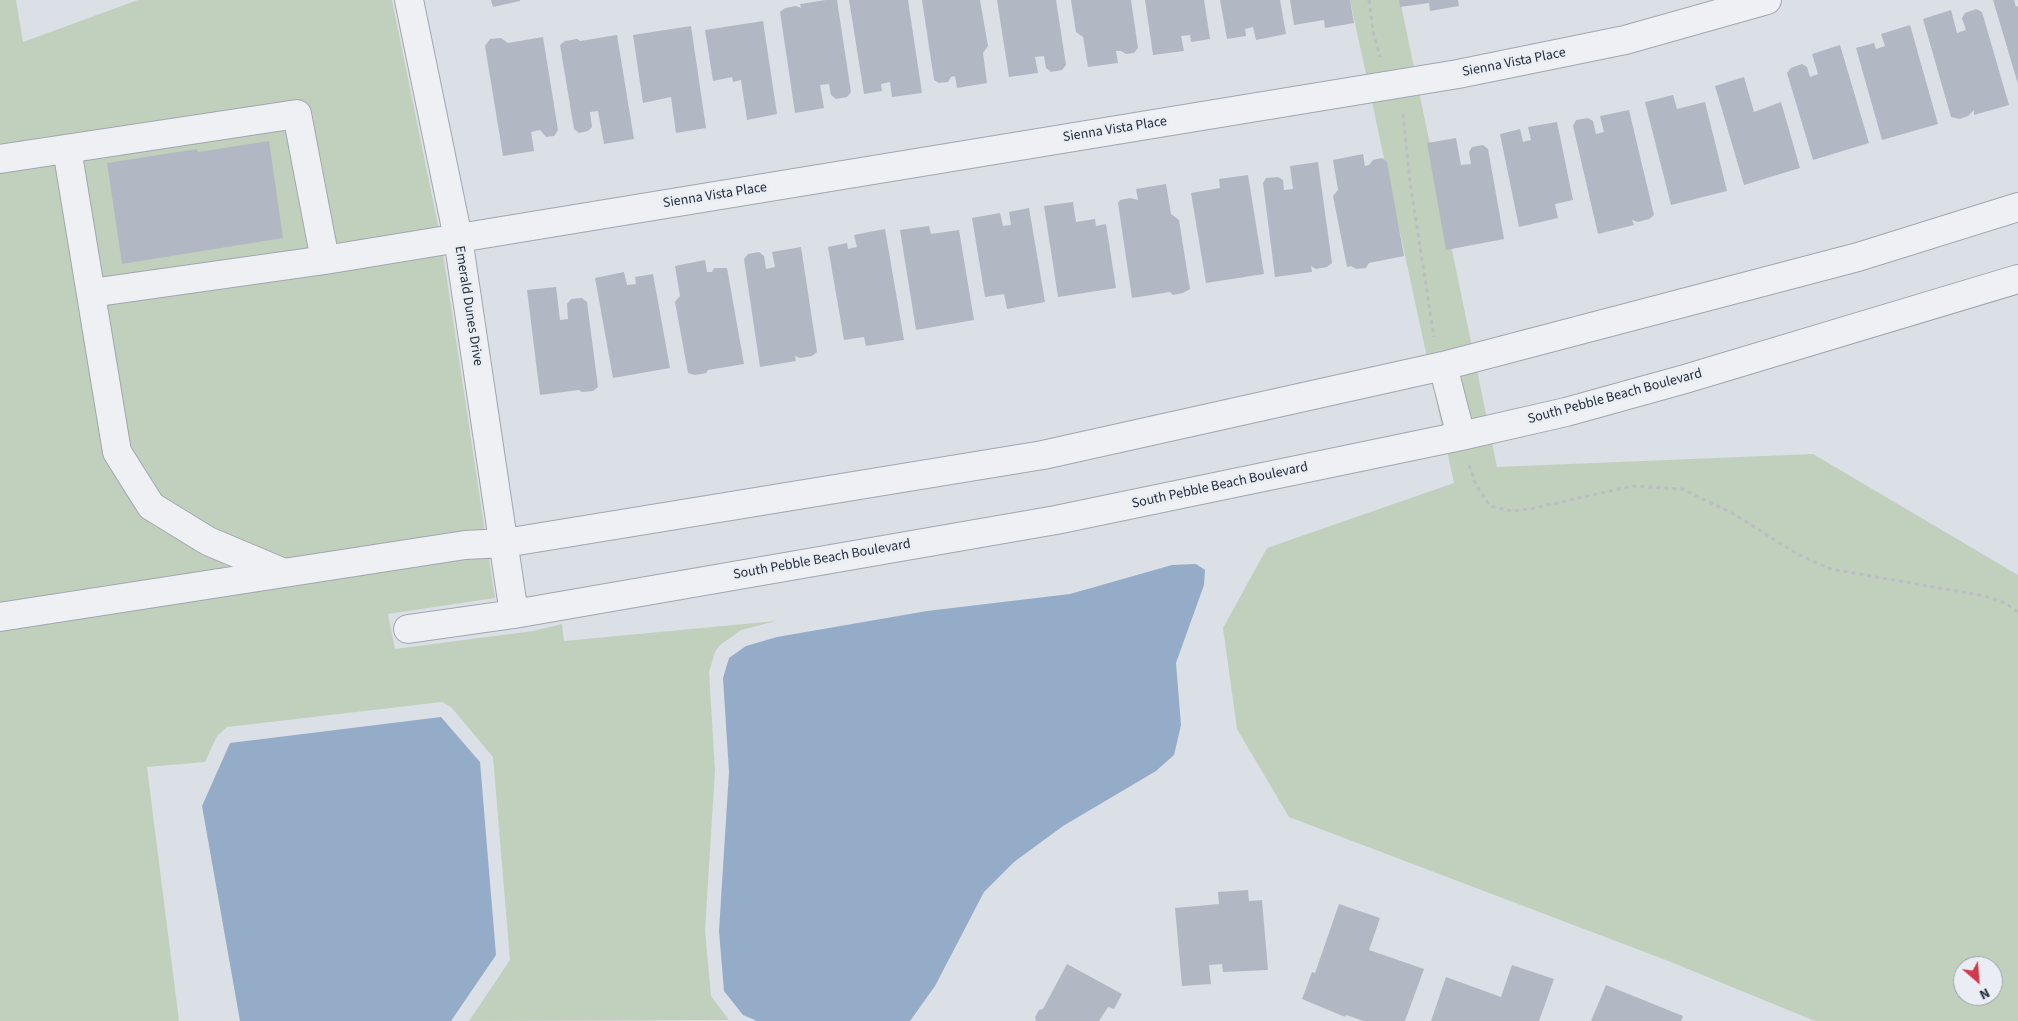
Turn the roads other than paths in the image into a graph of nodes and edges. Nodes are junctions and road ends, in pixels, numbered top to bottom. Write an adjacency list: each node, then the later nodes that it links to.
1 (409, 0): 6 (street, Emerald Dunes Drive)
2 (1768, 0): 6 (street, Sienna Vista Place)
3 (67, 149): 4 (street); 7 (street); 9 (street)
4 (0, 159)
5 (2018, 207): 10 (street)
6 (458, 238): 7 (street, Sienna Vista Place); 12 (street, Emerald Dunes Drive)
7 (325, 260): 9 (street, Sienna Vista Place)
8 (2018, 279): 11 (street, South Pebble Beach Boulevard)
9 (91, 293): 13 (street)
10 (1443, 366): 11 (street); 12 (street)
11 (1461, 436): 14 (street, South Pebble Beach Boulevard)
12 (505, 543): 13 (street); 14 (street, Emerald Dunes Drive)
13 (285, 574): 15 (street)
14 (514, 614): 16 (street, South Pebble Beach Boulevard)
15 (0, 617)
16 (408, 629)

